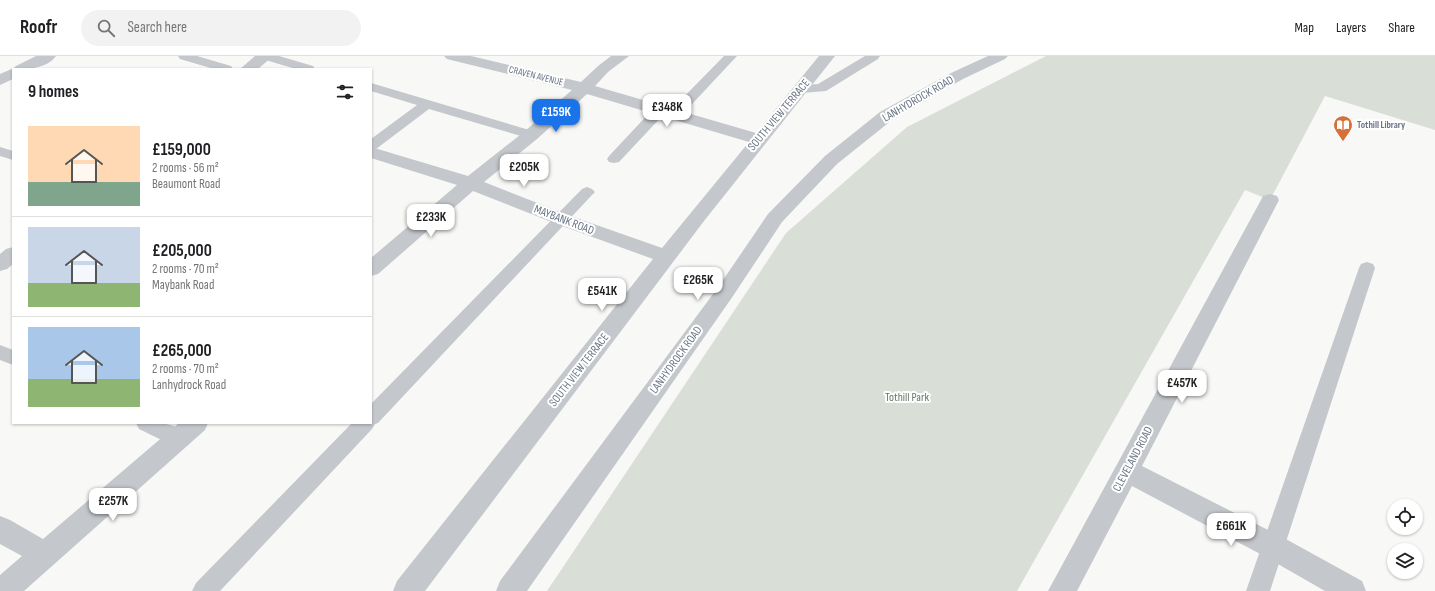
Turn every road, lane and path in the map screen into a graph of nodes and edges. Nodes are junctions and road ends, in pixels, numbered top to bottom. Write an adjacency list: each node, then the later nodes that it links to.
1 (48, 56): 11 (street)
2 (184, 56): 12 (lane)
3 (266, 56): 13 (street); 14 (lane)
4 (452, 56): 19 (street, CRAVEN AVENUE)
5 (621, 56): 19 (street)
6 (731, 56): 22 (lane)
7 (828, 56): 20 (street, SOUTH VIEW TERRACE)
8 (874, 56): 20 (lane)
9 (1000, 56): 52 (street, LANHYDROCK ROAD)
10 (0, 64): 15 (street)
11 (23, 68)
12 (224, 68)
13 (249, 68)
14 (306, 68)
15 (12, 69)
16 (12, 74): 17 (street)
17 (0, 80)
18 (372, 87): 21 (lane)
19 (584, 88): 22 (street, CRAVEN AVENUE); 23 (street)
20 (802, 89): 24 (street, SOUTH VIEW TERRACE)
21 (427, 104): 23 (lane); 25 (lane)
22 (667, 113): 24 (street, CRAVEN AVENUE); 29 (lane)
23 (531, 135): 30 (street)
24 (758, 140): 35 (street, SOUTH VIEW TERRACE)
25 (372, 145)
26 (0, 151): 28 (lane)
27 (372, 152): 30 (street, MAYBANK ROAD)
28 (12, 156)
29 (614, 159)
30 (471, 183): 33 (street, MAYBANK ROAD); 37 (street)
31 (587, 192): 33 (lane)
32 (1270, 200): 45 (street, CLEVELAND ROAD)
33 (561, 219): 35 (street, MAYBANK ROAD); 41 (lane)
34 (12, 255): 36 (street)
35 (666, 257): 51 (street, SOUTH VIEW TERRACE)
36 (0, 264)
37 (372, 268)
38 (1367, 268): 47 (lane)
39 (0, 352): 40 (lane)
40 (12, 358)
41 (372, 416)
42 (151, 424): 44 (lane)
43 (364, 424): 50 (lane)
44 (187, 431): 48 (street)
45 (1127, 471): 47 (street); 53 (street, CLEVELAND ROAD)
46 (0, 529): 48 (street)
47 (1274, 547): 54 (lane); 55 (street)
48 (45, 555): 49 (street)
49 (3, 591)
50 (204, 591)
51 (407, 591)
52 (510, 591)
53 (1062, 591)
54 (1258, 591)
55 (1352, 591)

